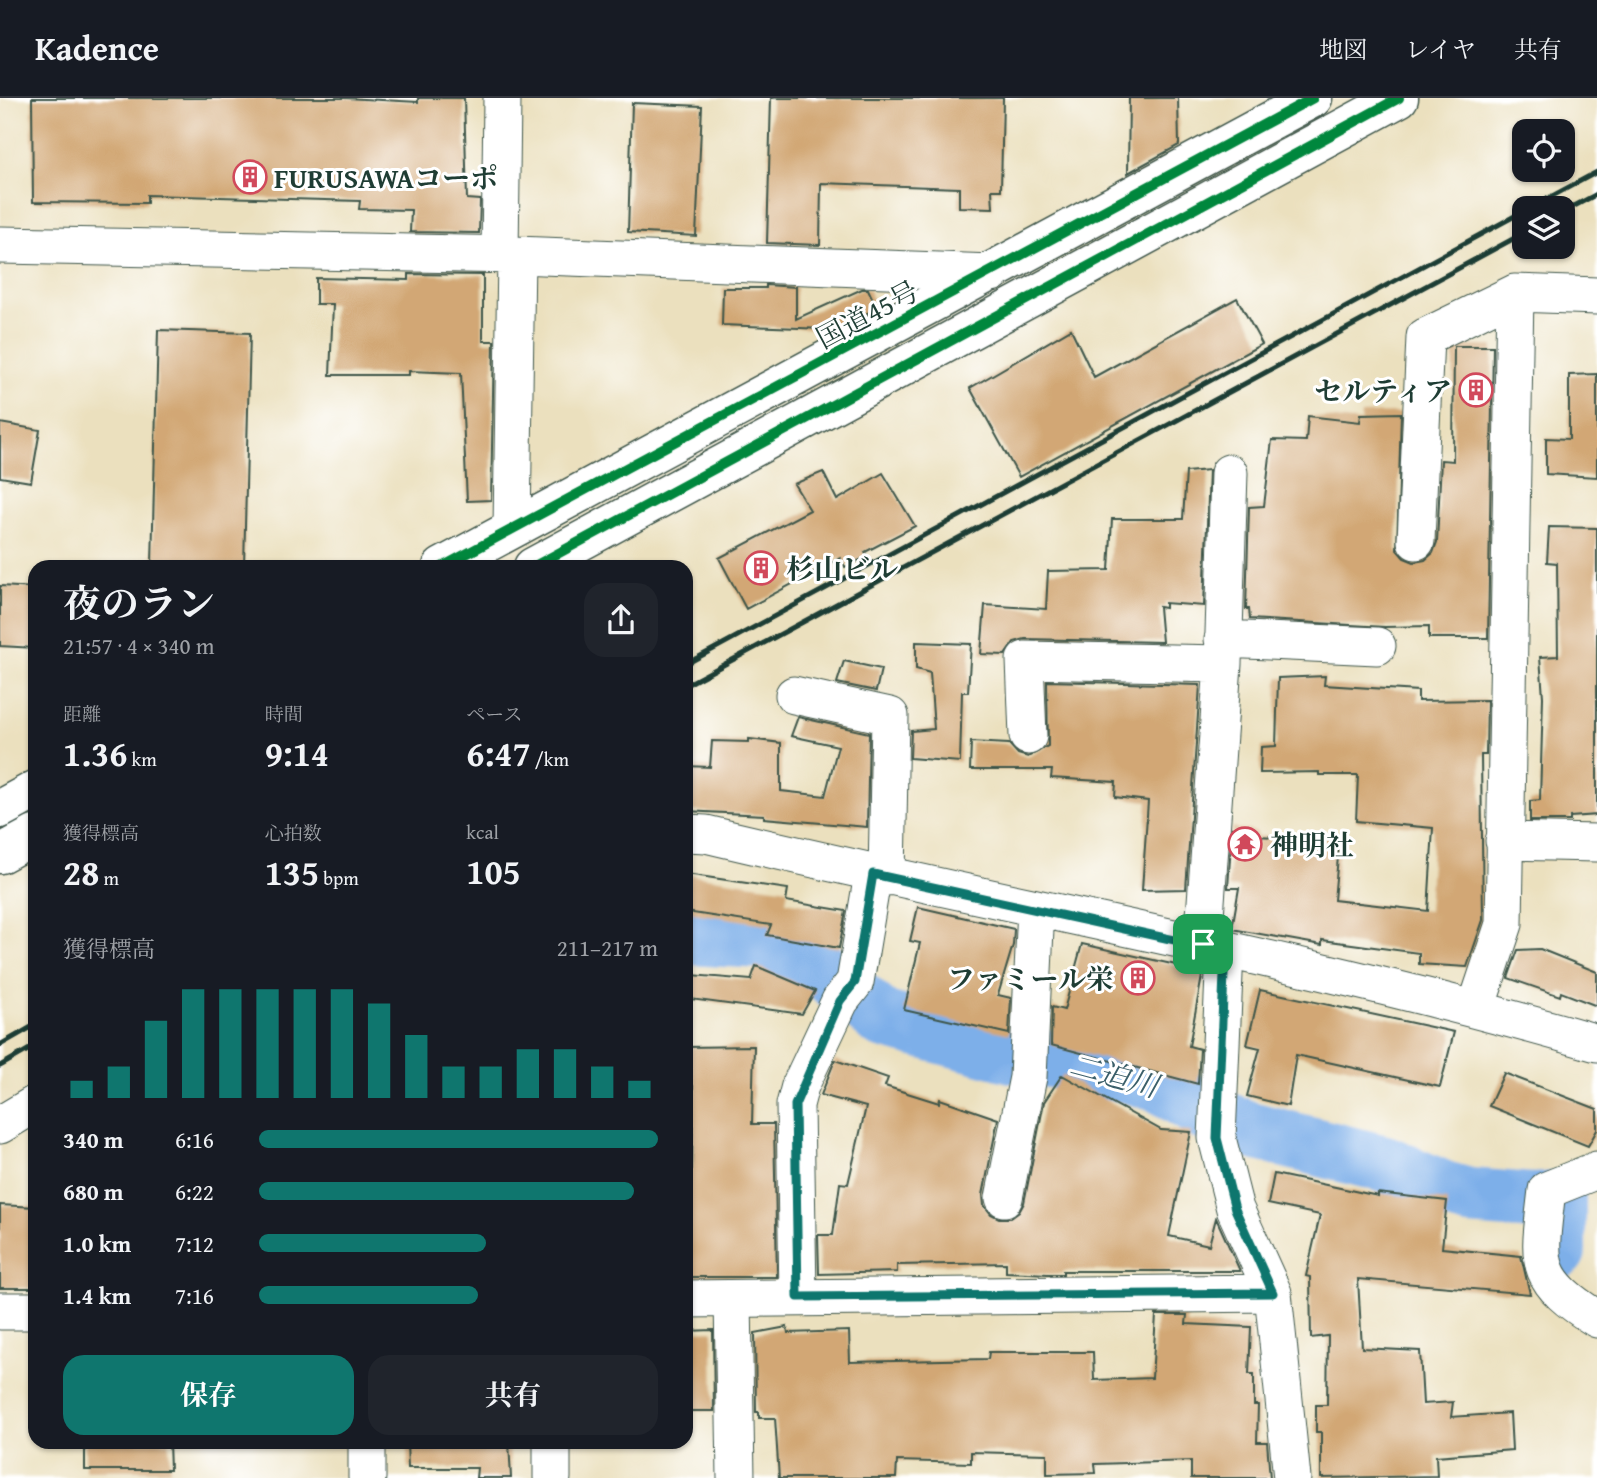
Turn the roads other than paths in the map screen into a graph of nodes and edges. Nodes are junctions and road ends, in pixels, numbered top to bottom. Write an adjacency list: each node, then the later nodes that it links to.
1 (502, 98): 5 (street)
2 (1313, 98): 6 (highway, 国道45号)
3 (1399, 98): 13 (highway)
4 (0, 245): 5 (street)
5 (508, 255): 6 (street); 10 (street)
6 (992, 273): 10 (highway, 国道45号)
7 (1515, 293): 8 (street); 11 (street); 23 (street)
8 (1597, 296)
9 (1229, 473): 15 (street)
10 (512, 528): 12 (highway, 国道45号)
11 (1416, 541)
12 (455, 560)
13 (546, 560)
14 (1377, 646): 15 (street)
15 (1223, 651): 17 (street); 28 (street)
16 (793, 695): 26 (street)
17 (1028, 736)
18 (28, 794): 19 (highway)
19 (0, 810): 20 (street)
20 (28, 812)
21 (693, 833): 26 (street)
22 (28, 839): 25 (highway)
23 (1504, 841): 24 (street); 29 (street)
24 (1597, 843)
25 (0, 854)
26 (880, 876): 27 (street); 37 (street)
27 (1037, 908): 28 (street); 35 (street)
28 (1214, 948): 29 (street); 36 (street)
29 (1476, 1007): 30 (street)
30 (1597, 1042)
31 (28, 1109): 32 (street)
32 (0, 1127): 33 (street)
33 (28, 1128)
34 (1597, 1170): 42 (street)
35 (1004, 1198)
36 (1273, 1293): 37 (street); 48 (street)
37 (798, 1297): 39 (street)
38 (693, 1299): 39 (street)
39 (733, 1299): 47 (street)
40 (0, 1311): 41 (street)
41 (28, 1311)
42 (1597, 1319)
43 (367, 1449): 45 (street)
44 (552, 1449): 46 (street)
45 (367, 1478)
46 (552, 1478)
47 (736, 1478)
48 (1292, 1478)

